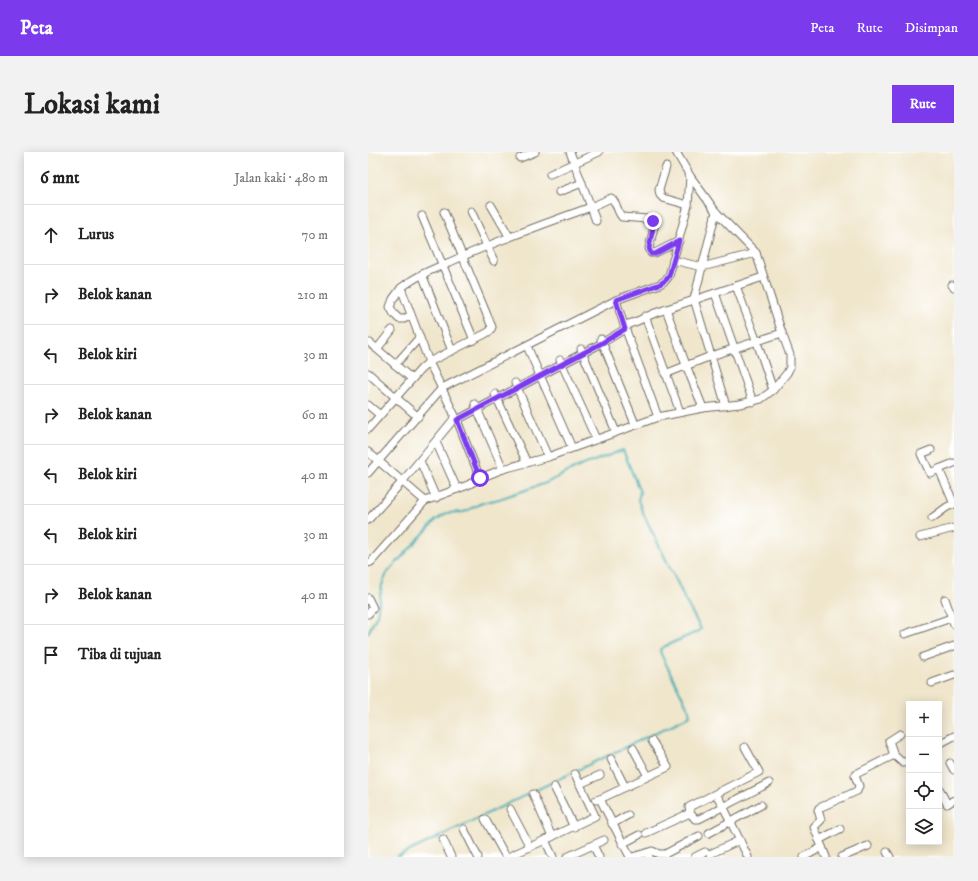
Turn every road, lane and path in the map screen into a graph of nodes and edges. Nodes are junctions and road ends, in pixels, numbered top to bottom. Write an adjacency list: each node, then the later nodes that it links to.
1 (535, 152): 5 (street)
2 (570, 152): 6 (street)
3 (599, 152): 6 (street)
4 (676, 152): 9 (street)
5 (520, 158)
6 (574, 163): 8 (street); 10 (street)
7 (666, 167): 13 (street)
8 (550, 174)
9 (690, 176): 13 (street); 17 (street)
10 (582, 183): 11 (street); 14 (street)
11 (559, 192)
12 (491, 205): 20 (street)
13 (688, 205): 21 (street)
14 (591, 207): 19 (street); 20 (street); 21 (street)
15 (471, 211): 22 (street)
16 (444, 212): 24 (street)
17 (716, 212): 23 (street); 28 (street)
18 (422, 216): 27 (street)
19 (596, 221)
20 (509, 236): 22 (street)
21 (679, 241): 25 (street)
22 (487, 246): 24 (street); 26 (street)
23 (756, 253): 28 (street); 30 (street)
24 (462, 256): 27 (street); 43 (street)
25 (673, 260): 28 (street); 35 (street)
26 (494, 262)
27 (442, 265): 29 (street); 43 (street)
28 (702, 267): 34 (street)
29 (422, 274): 32 (street); 50 (street)
30 (763, 277): 31 (street); 41 (street)
31 (736, 286): 33 (street); 45 (street)
32 (401, 288): 37 (street); 37 (street)
33 (715, 293): 34 (street); 48 (street)
34 (694, 299): 36 (street); 52 (street)
35 (616, 300): 39 (street); 47 (street)
36 (666, 309): 38 (street); 56 (street)
37 (411, 315): 42 (street)
38 (645, 316): 39 (street); 58 (street)
39 (626, 326): 44 (street); 74 (street)
40 (392, 330): 49 (street)
41 (782, 333): 45 (street); 63 (street)
42 (419, 338): 53 (street); 55 (street)
43 (474, 340): 50 (street)
44 (601, 341): 51 (street); 76 (street)
45 (757, 342): 48 (street); 63 (street)
46 (370, 343): 49 (street)
47 (527, 346): 59 (street); 62 (street)
48 (734, 348): 52 (street); 66 (street)
49 (377, 349): 55 (street)
50 (452, 350): 53 (street)
51 (582, 351): 54 (street); 78 (street)
52 (711, 356): 56 (street); 69 (street)
53 (429, 362): 60 (street); 62 (street)
54 (561, 362): 59 (street); 79 (street)
55 (395, 365): 60 (street)
56 (686, 365): 58 (street); 70 (street)
57 (368, 373): 65 (street)
58 (665, 374): 71 (street)
59 (539, 376): 61 (street); 81 (street)
60 (412, 379): 65 (street)
61 (516, 385): 64 (street); 84 (street)
62 (442, 388): 73 (street); 75 (street)
63 (773, 390): 66 (street)
64 (496, 396): 68 (street); 87 (street)
65 (396, 398): 72 (street); 73 (street)
66 (753, 402): 69 (street)
67 (368, 405): 72 (street)
68 (477, 406): 75 (street); 89 (street)
69 (726, 406): 70 (street)
70 (703, 408): 71 (street)
71 (680, 412): 74 (street)
72 (380, 415): 77 (street)
73 (418, 417): 86 (street)
74 (658, 417): 76 (street)
75 (455, 418): 80 (street); 92 (street)
76 (635, 424): 78 (street)
77 (368, 429)
78 (616, 432): 79 (street)
79 (596, 439): 81 (street)
80 (436, 442): 85 (street); 94 (street)
81 (572, 448): 84 (street)
82 (931, 450): 90 (street)
83 (368, 452): 86 (street)
84 (548, 457): 87 (street)
85 (420, 461): 93 (street); 95 (street)
86 (379, 462): 91 (street); 93 (street)
87 (527, 463): 89 (street)
88 (954, 463): 90 (street)
89 (503, 469): 92 (street)
90 (939, 469): 97 (street)
91 (368, 473)
92 (480, 478): 94 (street)
93 (402, 482): 96 (street); 99 (street)
94 (457, 489): 95 (street)
95 (436, 498): 96 (street)
96 (425, 501): 102 (street)
97 (954, 504): 98 (street)
98 (932, 518)
99 (368, 520)
100 (954, 528): 101 (street)
101 (920, 537)
102 (368, 563)
103 (368, 598): 105 (street)
104 (945, 599): 106 (street)
105 (368, 614)
106 (953, 619): 107 (street)
107 (905, 634)
108 (954, 646): 109 (street)
109 (923, 657)
110 (954, 675): 111 (street)
111 (932, 683)
112 (900, 734): 118 (street)
113 (954, 736): 115 (street)
114 (652, 740): 125 (street)
115 (942, 742)
116 (745, 747): 131 (street)
117 (633, 748): 125 (street)
118 (894, 755): 120 (street); 153 (street)
119 (610, 759): 128 (street)
120 (906, 762)
121 (950, 763): 122 (street)
122 (954, 770)
123 (575, 774): 127 (street)
124 (600, 775): 127 (street)
125 (648, 776): 128 (street)
126 (769, 783): 137 (street)
127 (580, 784): 135 (street)
128 (625, 786): 133 (street)
129 (554, 787): 144 (street)
130 (533, 794): 150 (street)
131 (716, 794): 137 (street); 139 (street)
132 (942, 794): 134 (street)
133 (600, 799): 135 (street); 143 (street)
134 (954, 800)
135 (590, 803): 144 (street)
136 (761, 805): 142 (street)
137 (723, 806): 139 (street); 142 (street)
138 (510, 809): 157 (street)
139 (690, 813): 154 (street)
140 (628, 815): 143 (street)
141 (485, 819): 163 (street)
142 (731, 822): 147 (street); 152 (street)
143 (612, 824): 154 (street)
144 (574, 827): 150 (street)
145 (464, 829): 162 (street)
146 (840, 830): 153 (street)
147 (709, 833)
148 (699, 836): 159 (street)
149 (443, 839): 161 (street)
150 (549, 839): 157 (street); 164 (street)
151 (604, 840): 155 (street)
152 (740, 840): 167 (street); 168 (street)
153 (819, 840): 158 (street)
154 (622, 844): 166 (street)
155 (593, 845): 160 (street); 165 (street)
156 (868, 846): 171 (street)
157 (530, 847): 163 (street)
158 (822, 847): 169 (street); 170 (street)
159 (647, 855): 166 (street)
160 (571, 856)
161 (450, 857)
162 (478, 857)
163 (507, 857)
164 (553, 857)
165 (599, 857)
166 (631, 857)
167 (695, 857)
168 (748, 857)
169 (804, 857)
170 (826, 857)
171 (842, 857)

